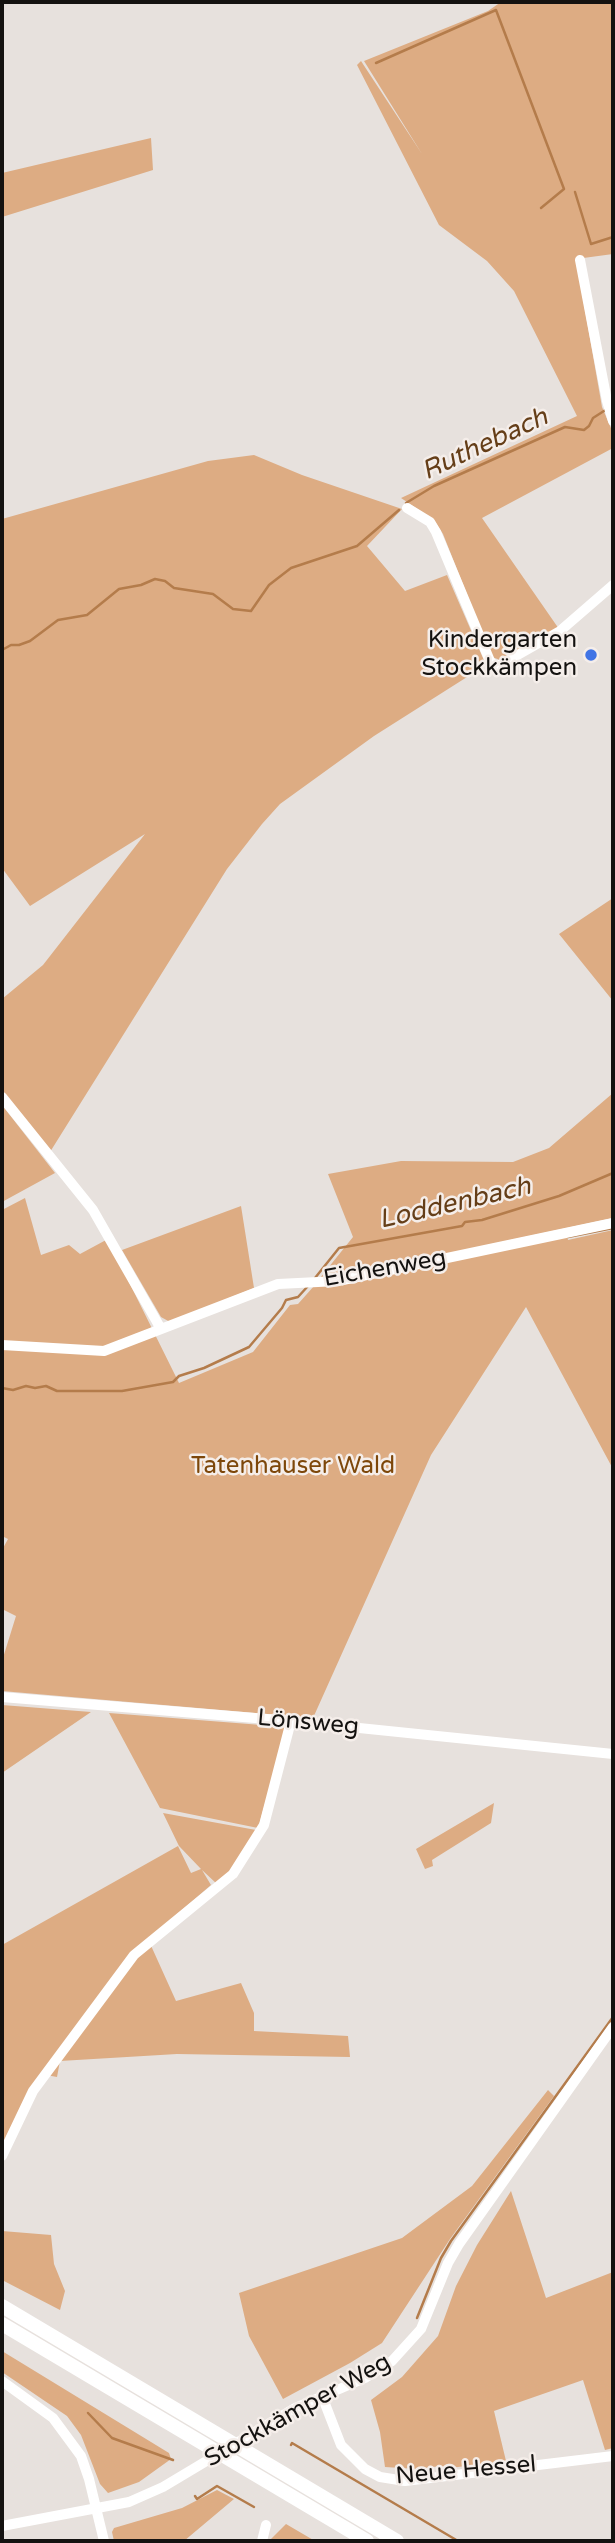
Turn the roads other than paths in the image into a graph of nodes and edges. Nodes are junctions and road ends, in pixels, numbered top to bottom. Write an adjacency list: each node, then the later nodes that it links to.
1 (580, 260): 2 (street)
2 (612, 417)
3 (407, 508): 4 (street)
4 (613, 585)
5 (2, 1097): 7 (street)
6 (613, 1223): 7 (street, Eichenweg)
7 (161, 1329): 8 (street, Eichenweg)
8 (2, 1345)
9 (2, 1697): 10 (street, Lönsweg)
10 (291, 1721): 11 (street, Lönsweg); 13 (street)
11 (613, 1754)
12 (613, 2026): 17 (street, Stockkämper Weg)
13 (2, 2156)
14 (2, 2306): 25 (highway)
15 (2, 2324): 24 (highway)
16 (2, 2381): 19 (street)
17 (322, 2396): 18 (street, Neue Hessel); 19 (street, Stockkämper Weg)
18 (613, 2456)
19 (97, 2510): 21 (street, Stockkämper Weg); 22 (street)
20 (266, 2525): 23 (street)
21 (2, 2526)
22 (104, 2541)
23 (262, 2541)
24 (367, 2541)
25 (397, 2541)

